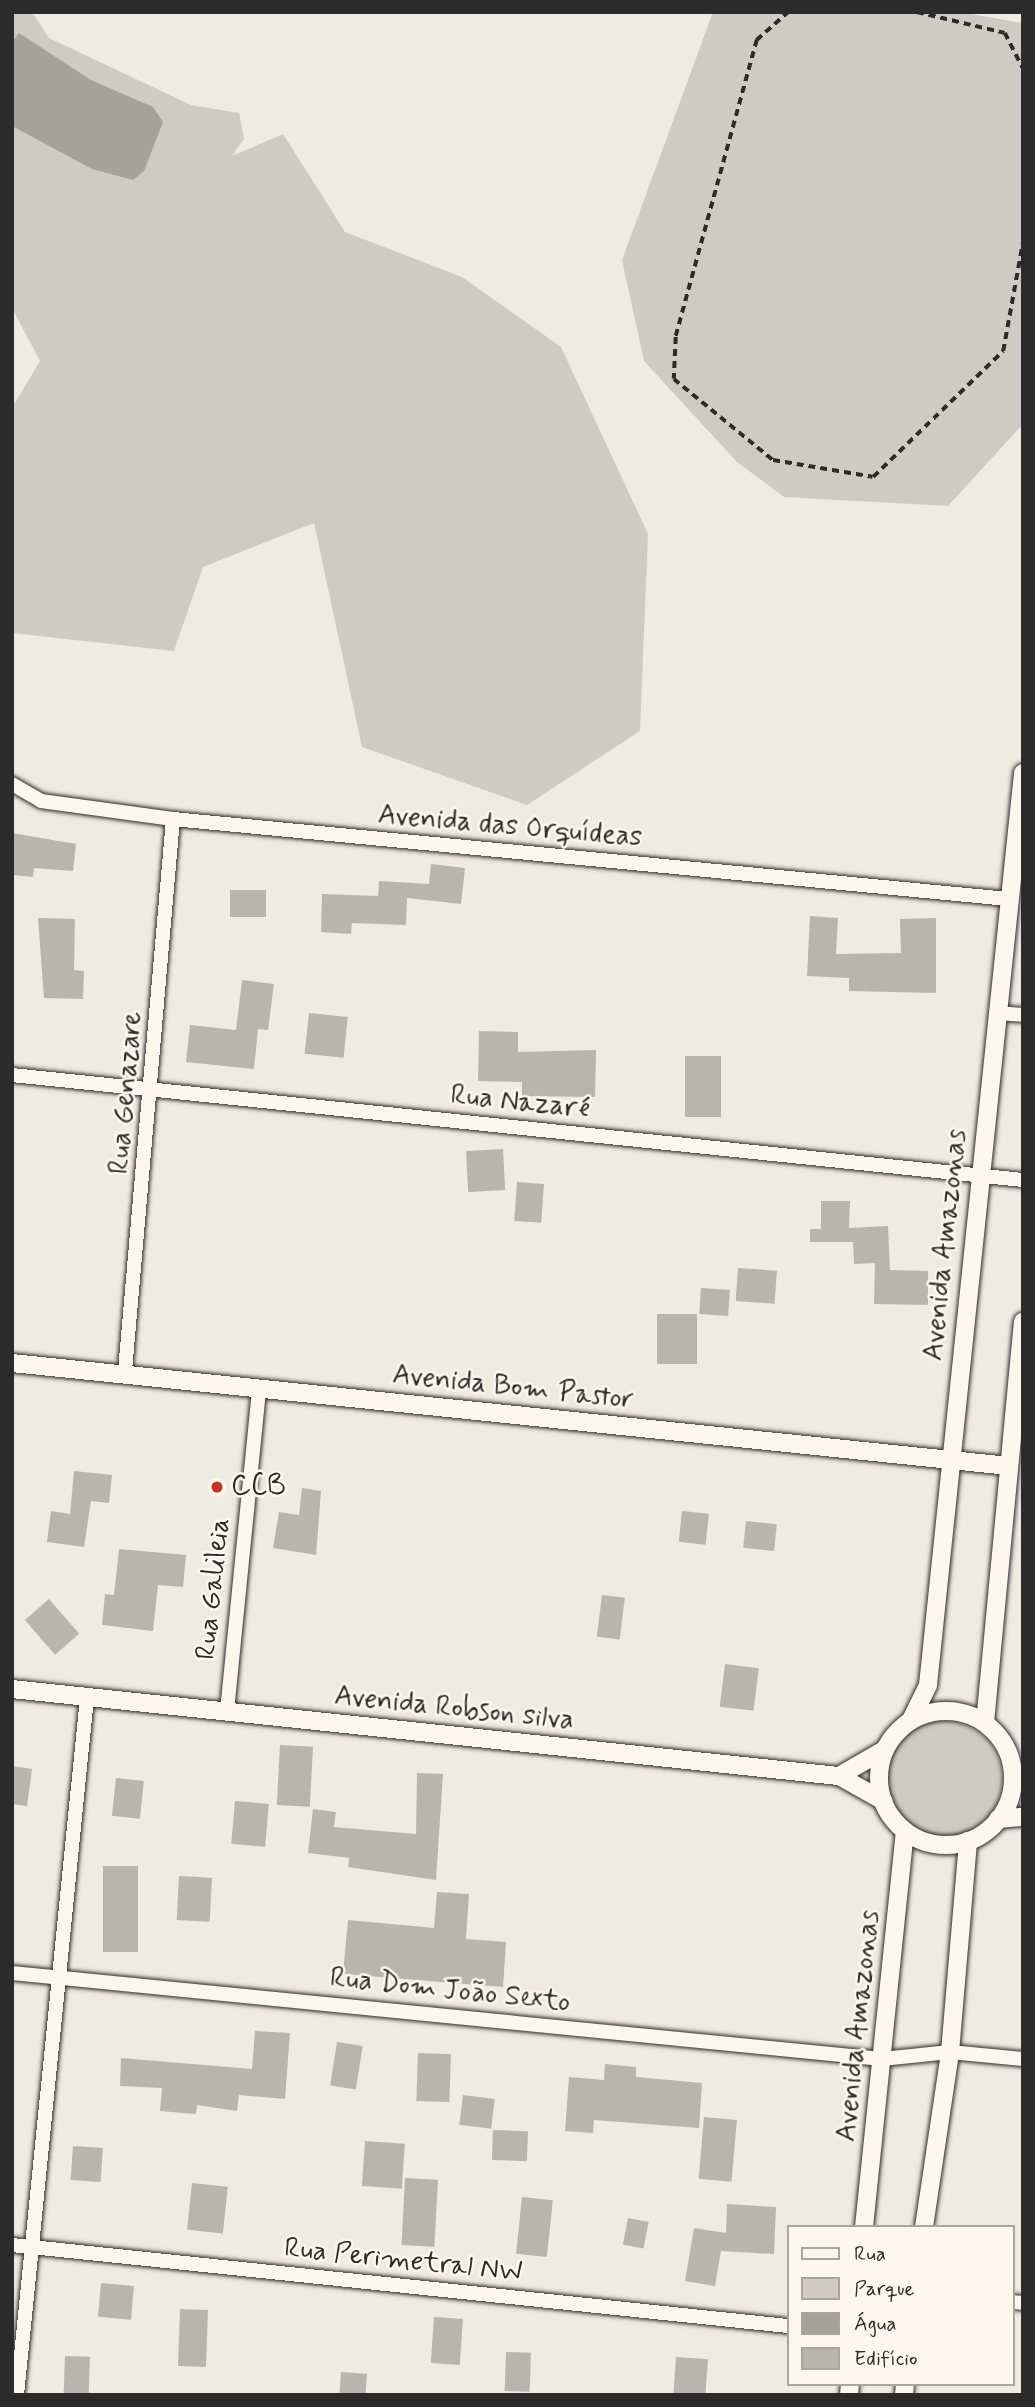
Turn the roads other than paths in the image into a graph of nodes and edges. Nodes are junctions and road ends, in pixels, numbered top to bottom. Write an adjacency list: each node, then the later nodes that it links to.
1 (1023, 773): 5 (street, Avenida Amazonas)
2 (12, 784): 4 (street, Avenida das Orquídeas)
3 (12, 799): 4 (street)
4 (41, 801): 6 (street, Avenida das Orquídeas)
5 (1021, 811): 7 (street, Avenida Amazonas)
6 (173, 819): 7 (street, Avenida das Orquídeas); 11 (street, Rua Genazare)
7 (1007, 899): 8 (street, Avenida Amazonas)
8 (996, 1013): 9 (street); 12 (street, Avenida Amazonas)
9 (1023, 1015)
10 (12, 1075): 11 (street, Rua Nazaré)
11 (154, 1090): 12 (street, Rua Nazaré); 16 (street, Rua Genazare)
12 (979, 1175): 13 (street, Rua Nazaré); 18 (street, Avenida Amazonas)
13 (1023, 1180)
14 (1023, 1322): 19 (street)
15 (12, 1363): 16 (street, Avenida Bom Pastor)
16 (125, 1371): 17 (street, Avenida Bom Pastor)
17 (259, 1388): 18 (street, Avenida Bom Pastor); 22 (street, Rua Galileia)
18 (951, 1460): 19 (street, Avenida Bom Pastor); 23 (street, Avenida Amazonas)
19 (1007, 1466): 24 (street)
20 (12, 1689): 21 (street, Avenida Robson silva)
21 (87, 1697): 22 (street, Avenida Robson silva); 35 (street)
22 (227, 1711): 28 (street, Avenida Robson silva)
23 (911, 1720): 24 (street); 25 (street)
24 (985, 1723): 26 (street)
25 (884, 1750): 28 (street); 29 (street)
26 (1007, 1750): 27 (street); 31 (street)
27 (1023, 1761)
28 (839, 1776): 29 (street, Avenida Robson silva)
29 (884, 1801): 32 (street)
30 (1023, 1817): 31 (street)
31 (998, 1819): 33 (street)
32 (905, 1831): 33 (street); 37 (street, Avenida Amazonas)
33 (968, 1841): 36 (street)
34 (12, 1973): 35 (street, Rua Dom João Sexto)
35 (55, 1977): 37 (street, Rua Dom João Sexto); 42 (street)
36 (950, 2052): 37 (street, Rua Dom João Sexto); 38 (street, Rua Dom João Sexto); 40 (street)
37 (882, 2059): 39 (street, Avenida Amazonas)
38 (1023, 2059)
39 (864, 2225)
40 (924, 2225)
41 (12, 2245): 42 (street, Rua Perimetral NW)
42 (31, 2247): 43 (street, Rua Perimetral NW); 44 (street)
43 (786, 2326)
44 (17, 2395)

